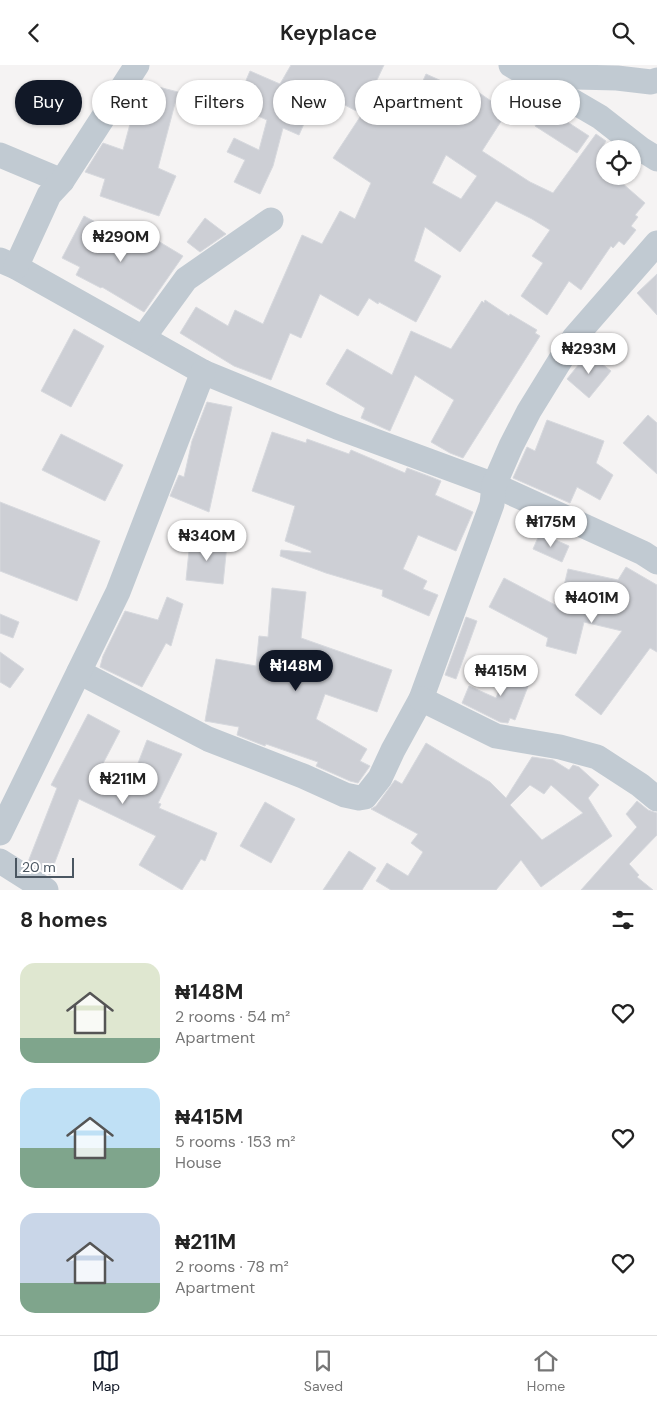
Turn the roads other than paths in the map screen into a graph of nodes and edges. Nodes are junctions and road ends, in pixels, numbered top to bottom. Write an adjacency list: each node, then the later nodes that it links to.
1 (136, 65): 6 (street)
2 (520, 71): 3 (street); 5 (street)
3 (657, 79)
4 (0, 155): 6 (street)
5 (657, 159)
6 (62, 181): 9 (street)
7 (271, 220): 10 (street)
8 (657, 243): 12 (street)
9 (8, 264): 10 (street)
10 (143, 338): 11 (street)
11 (203, 372): 12 (street); 14 (street)
12 (494, 485): 13 (street); 15 (street)
13 (657, 562)
14 (79, 672): 15 (street); 17 (street)
15 (421, 699): 16 (street)
16 (657, 799)
17 (0, 833)
18 (0, 861): 19 (street)
19 (46, 890)

